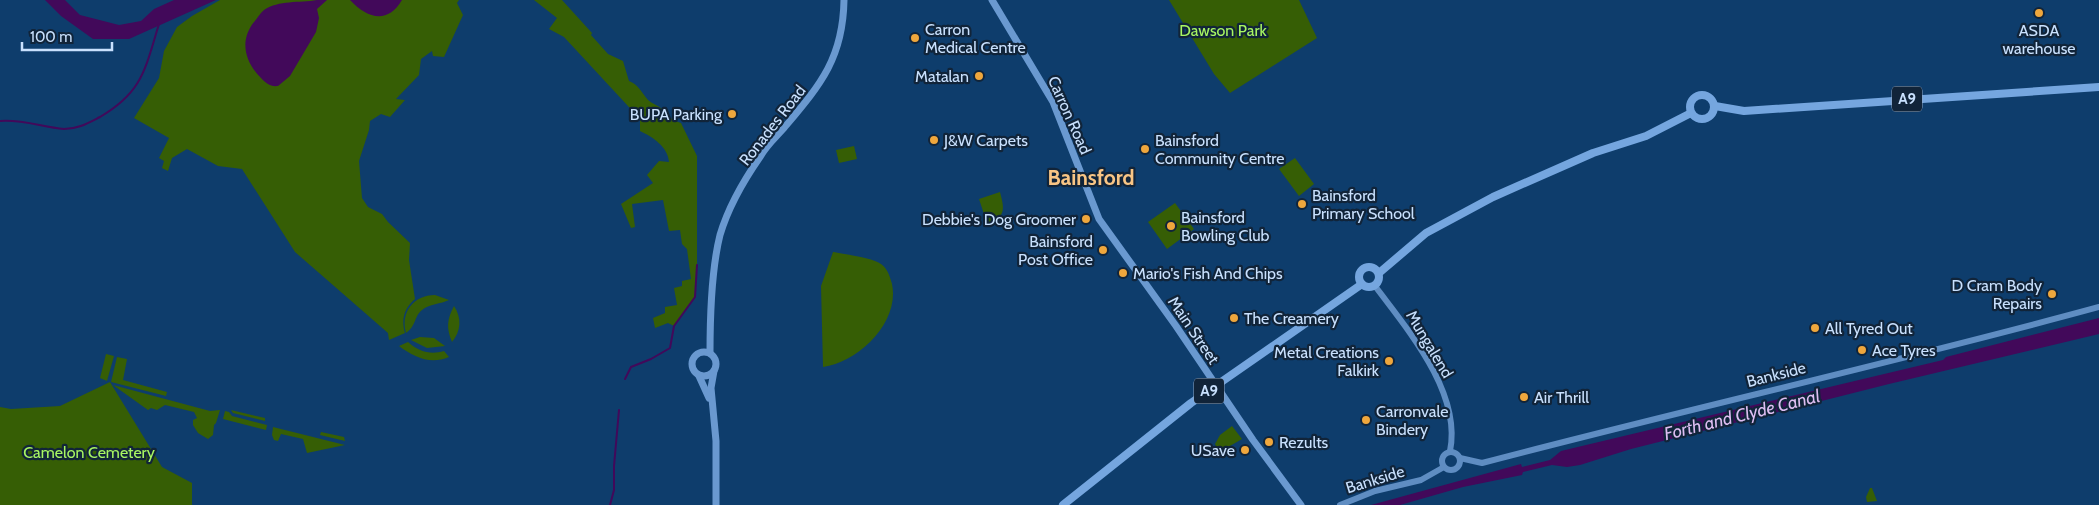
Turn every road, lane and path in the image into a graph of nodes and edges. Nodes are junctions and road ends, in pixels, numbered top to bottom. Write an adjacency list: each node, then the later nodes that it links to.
1 (844, 0): 11 (main road, Ronades Road)
2 (992, 0): 6 (main road, Carron Road)
3 (2099, 87): 4 (main road, A9)
4 (1715, 106): 5 (main road); 5 (main road, A9)
5 (1691, 113): 7 (main road)
6 (1099, 219): 22 (main road, Main Street)
7 (1379, 273): 8 (main road); 9 (main road)
8 (1362, 284): 9 (main road); 21 (main road, A9)
9 (1375, 286): 17 (street, Mungalend)
10 (2099, 307): 18 (street, Bankside)
11 (710, 325): 12 (main road, Ronades Road); 13 (main road, Ronades Road)
12 (702, 352): 13 (main road); 15 (main road)
13 (710, 353): 14 (main road)
14 (714, 372): 15 (main road); 16 (main road)
15 (699, 376): 16 (main road)
16 (713, 410): 20 (main road)
17 (1450, 452): 18 (street); 19 (street)
18 (1460, 458): 19 (street)
19 (1444, 467): 23 (street, Bankside)
20 (716, 505)
21 (1063, 505)
22 (1301, 505)
23 (1340, 505)

